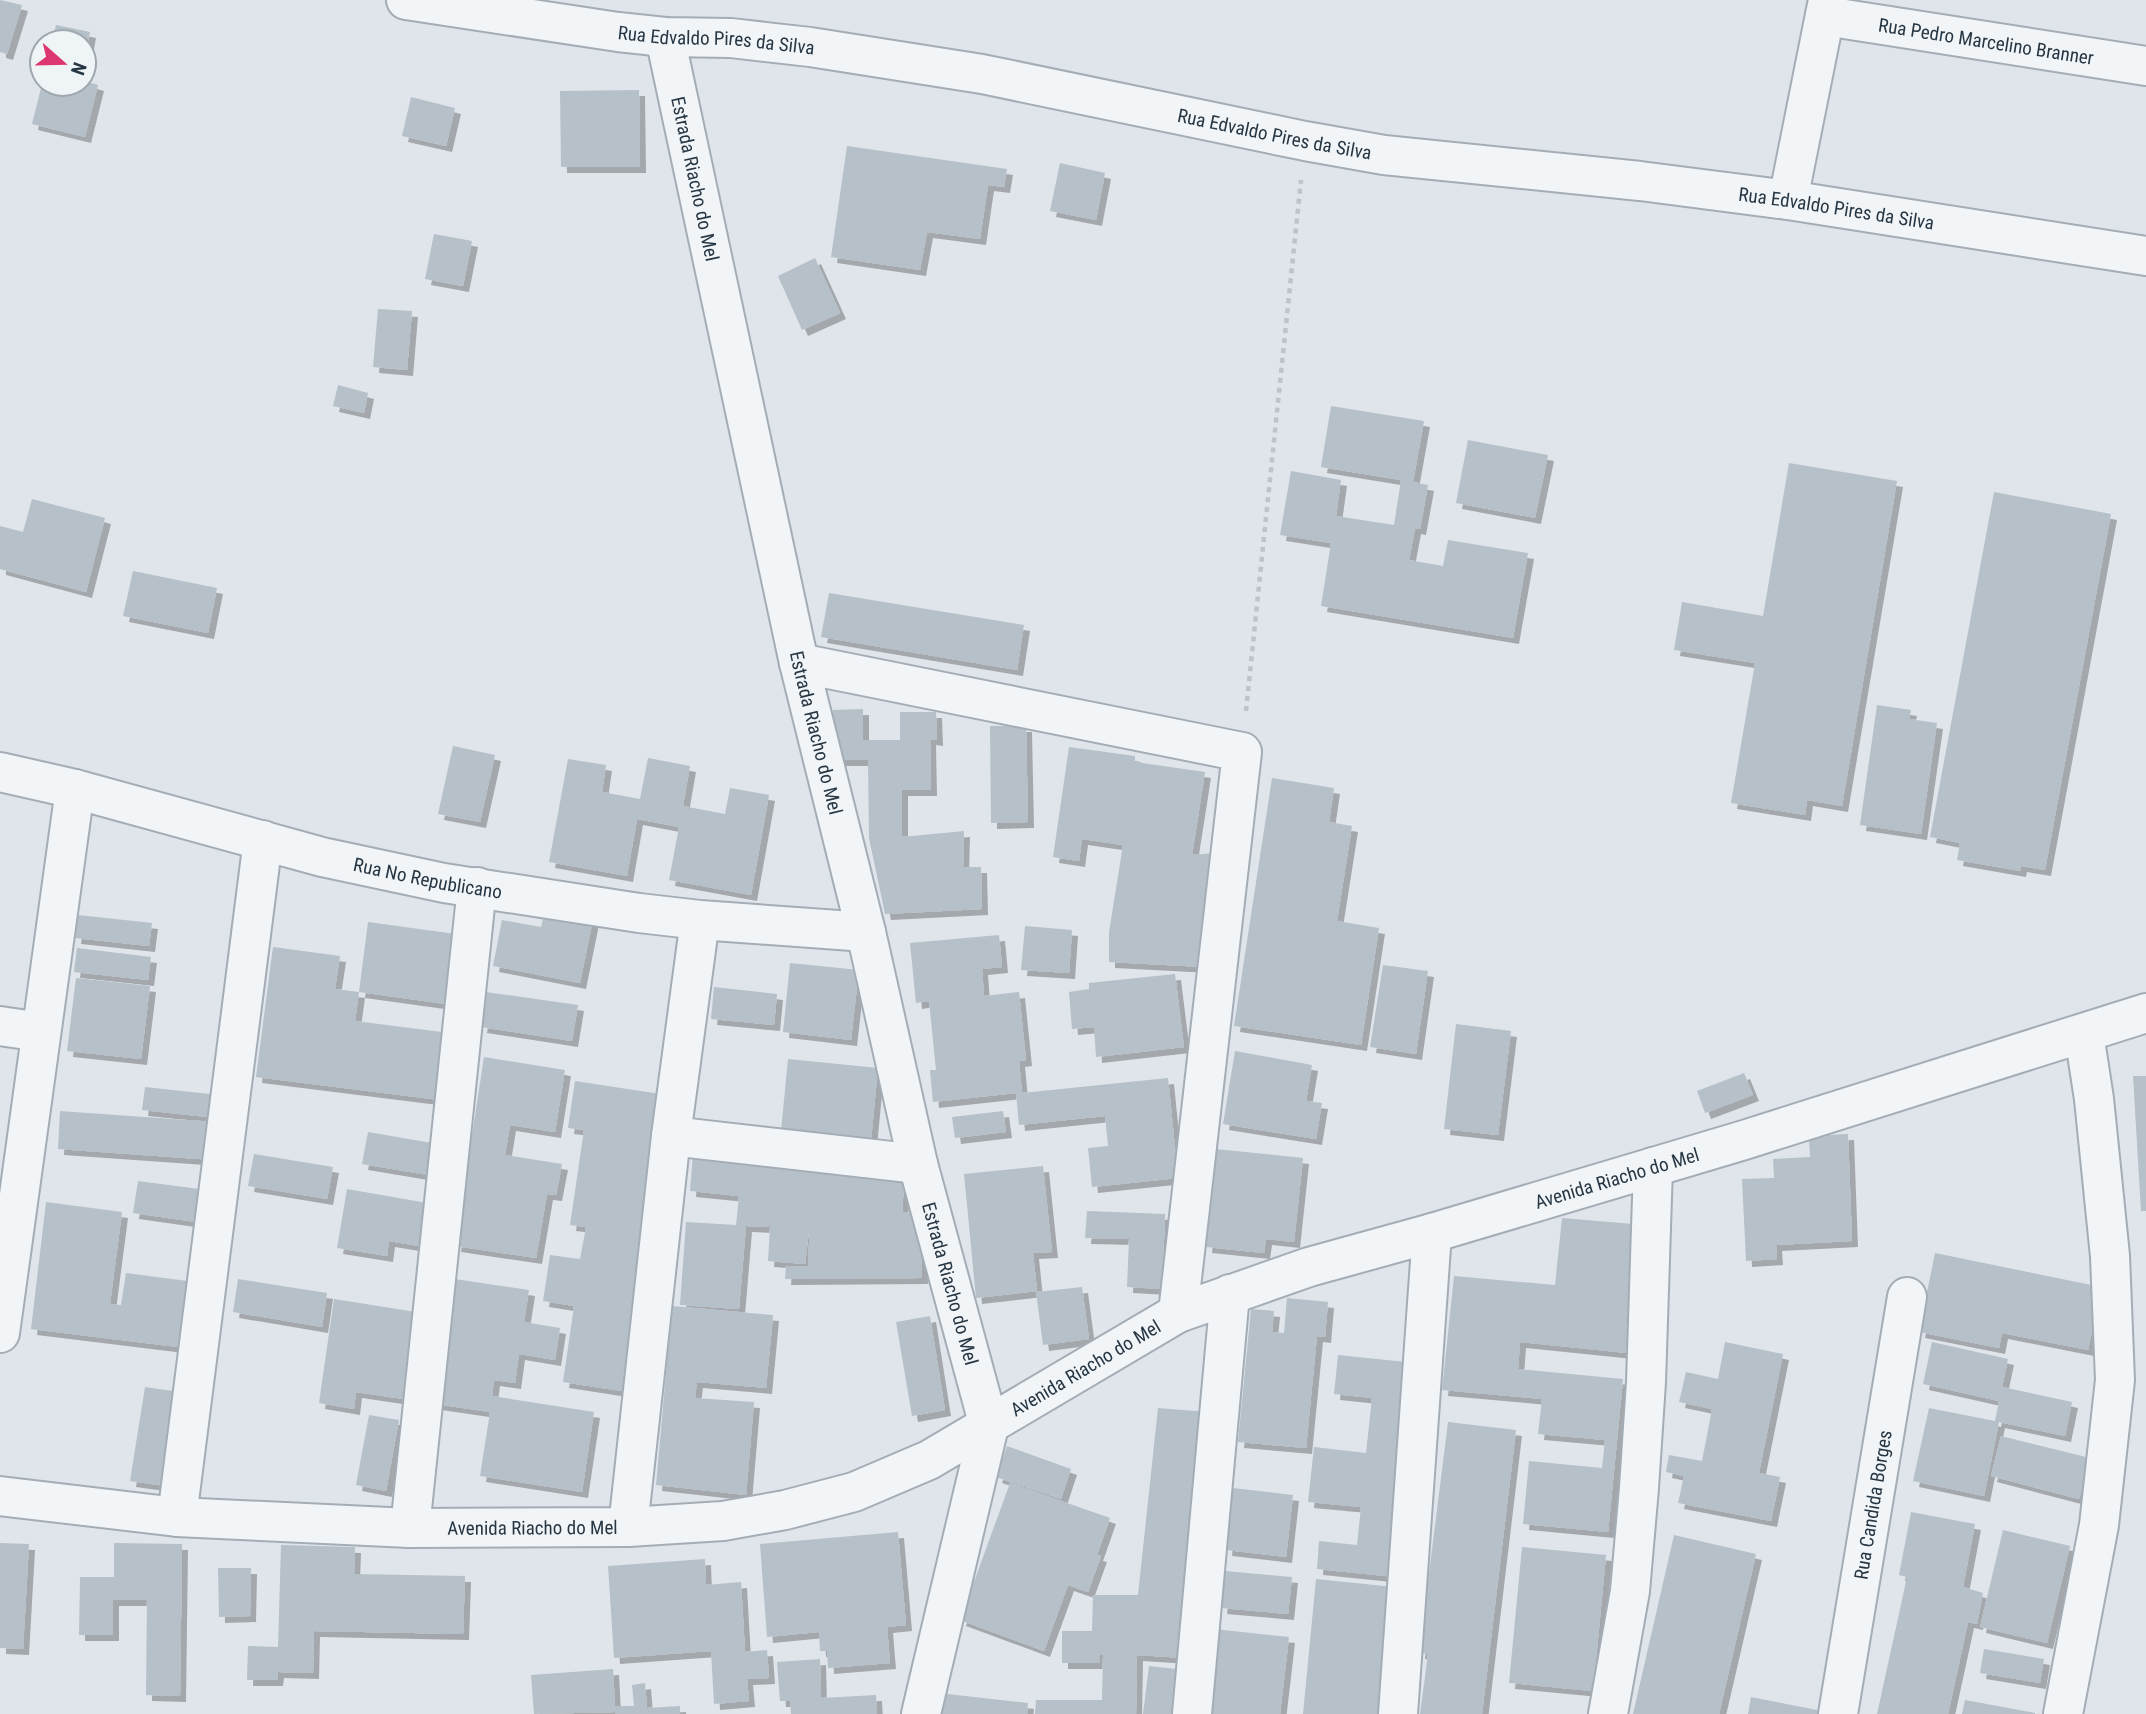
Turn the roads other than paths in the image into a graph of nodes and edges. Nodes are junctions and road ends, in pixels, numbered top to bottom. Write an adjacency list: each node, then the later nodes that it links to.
1 (407, 0): 3 (street, Rua Edvaldo Pires da Silva)
2 (1827, 8): 5 (street, Rua Pedro Marcelino Branner); 6 (street)
3 (620, 16): 4 (street, Rua Edvaldo Pires da Silva)
4 (665, 37): 6 (street, Rua Edvaldo Pires da Silva); 8 (street, Estrada Riacho do Mel)
5 (2146, 66)
6 (1788, 200): 7 (street, Rua Edvaldo Pires da Silva)
7 (2146, 256)
8 (799, 663): 14 (street, Estrada Riacho do Mel); 25 (street)
9 (0, 772): 10 (street, Rua No Republicano)
10 (75, 789): 11 (street, Rua No Republicano); 17 (street)
11 (263, 840): 12 (street, Rua No Republicano); 29 (street)
12 (477, 887): 13 (street, Rua No Republicano); 31 (street)
13 (700, 920): 14 (street, Rua No Republicano); 19 (street)
14 (866, 932): 20 (street, Estrada Riacho do Mel)
15 (2146, 1013): 18 (street, Avenida Riacho do Mel)
16 (0, 1026): 17 (street)
17 (41, 1032): 26 (street)
18 (2084, 1034): 21 (street, Avenida Riacho do Mel); 37 (street)
19 (671, 1136): 20 (street); 30 (street)
20 (918, 1164): 27 (street, Estrada Riacho do Mel)
21 (1653, 1167): 22 (street, Avenida Riacho do Mel); 35 (street)
22 (1432, 1234): 23 (street, Avenida Riacho do Mel); 34 (street)
23 (1230, 1294): 25 (street, Avenida Riacho do Mel); 33 (street)
24 (1908, 1297): 36 (street, Rua Candida Borges)
25 (1178, 1313): 27 (street, Avenida Riacho do Mel)
26 (0, 1333)
27 (989, 1426): 30 (street, Avenida Riacho do Mel); 32 (street)
28 (0, 1496): 29 (street, Avenida Riacho do Mel)
29 (177, 1517): 31 (street, Avenida Riacho do Mel)
30 (628, 1527): 31 (street, Avenida Riacho do Mel)
31 (410, 1528)
32 (921, 1714)
33 (1192, 1714)
34 (1398, 1714)
35 (1608, 1714)
36 (1838, 1714)
37 (2063, 1714)

